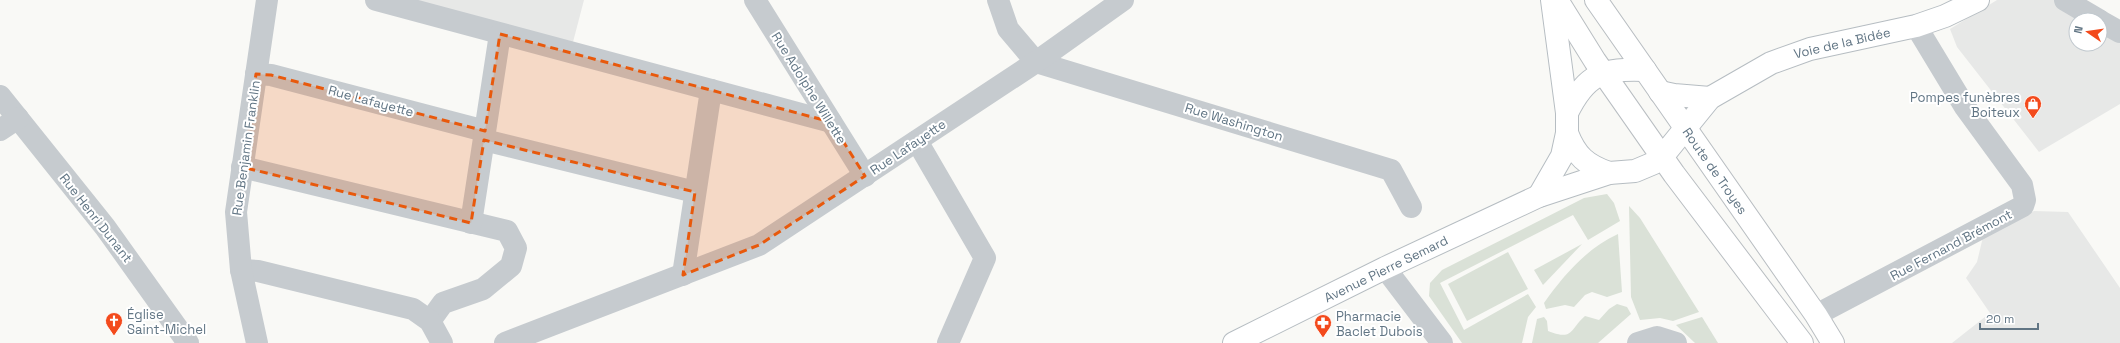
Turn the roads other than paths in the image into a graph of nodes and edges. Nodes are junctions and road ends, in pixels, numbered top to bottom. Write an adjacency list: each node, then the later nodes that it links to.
1 (266, 0): 19 (street, Rue Benjamin Franklin)
2 (376, 0): 15 (street)
3 (755, 0): 24 (street, Rue Adolphe Willette)
4 (998, 0): 16 (street)
5 (1123, 0): 16 (street, Rue Lafayette)
6 (1552, 0): 25 (main road)
7 (1557, 0): 18 (main road)
8 (1596, 0): 17 (main road, Route de Troyes)
9 (1978, 0): 13 (main road, Voie de la Bidée)
10 (2065, 0): 11 (street)
11 (2085, 12)
12 (2108, 25): 14 (street)
13 (1916, 26): 23 (main road, Voie de la Bidée); 41 (street, Rue Fernand Brémont)
14 (2120, 32)
15 (500, 34): 20 (street); 28 (street)
16 (1036, 62): 29 (street, Rue Lafayette); 36 (street, Rue Washington)
17 (1645, 70): 18 (main road); 21 (main road, Route de Troyes)
18 (1603, 72): 25 (main road); 30 (main road)
19 (256, 74): 28 (street, Rue Lafayette); 31 (street, Rue Benjamin Franklin)
20 (711, 90): 24 (street); 34 (street)
21 (1660, 92): 23 (main road); 27 (main road, Route de Troyes)
22 (0, 96): 26 (street, Rue Henri Dunant)
23 (1710, 98): 27 (main road, Voie de la Bidée)
24 (831, 122): 33 (street, Rue Adolphe Willette)
25 (1567, 123): 32 (main road); 35 (main road)
26 (9, 124): 43 (street, Rue Henri Dunant)
27 (1685, 129): 30 (main road, Avenue Pierre Semard); 41 (main road, Route de Troyes)
28 (484, 135): 34 (street, Rue Lafayette); 37 (street)
29 (918, 141): 33 (street, Rue Lafayette); 47 (street)
30 (1662, 157): 32 (main road, Avenue Pierre Semard); 52 (main road)
31 (242, 167): 37 (street); 39 (street, Rue Benjamin Franklin)
32 (1609, 174): 35 (main road, Avenue Pierre Semard)
33 (865, 176): 40 (street, Rue Lafayette)
34 (695, 192): 40 (street)
35 (1539, 196): 38 (main road, Avenue Pierre Semard)
36 (1411, 207)
37 (471, 223): 42 (street)
38 (1385, 268): 48 (main road, Avenue Pierre Semard); 49 (street)
39 (241, 270): 42 (street); 44 (street, Rue Benjamin Franklin)
40 (683, 275): 46 (street, Rue Lafayette)
41 (1816, 315): 53 (main road, Route de Troyes)
42 (430, 321): 45 (street)
43 (188, 343)
44 (257, 343)
45 (442, 343)
46 (506, 343)
47 (948, 343)
48 (1234, 343)
49 (1442, 343)
50 (1638, 343): 51 (street)
51 (1676, 343)
52 (1802, 343)
53 (1833, 343)

